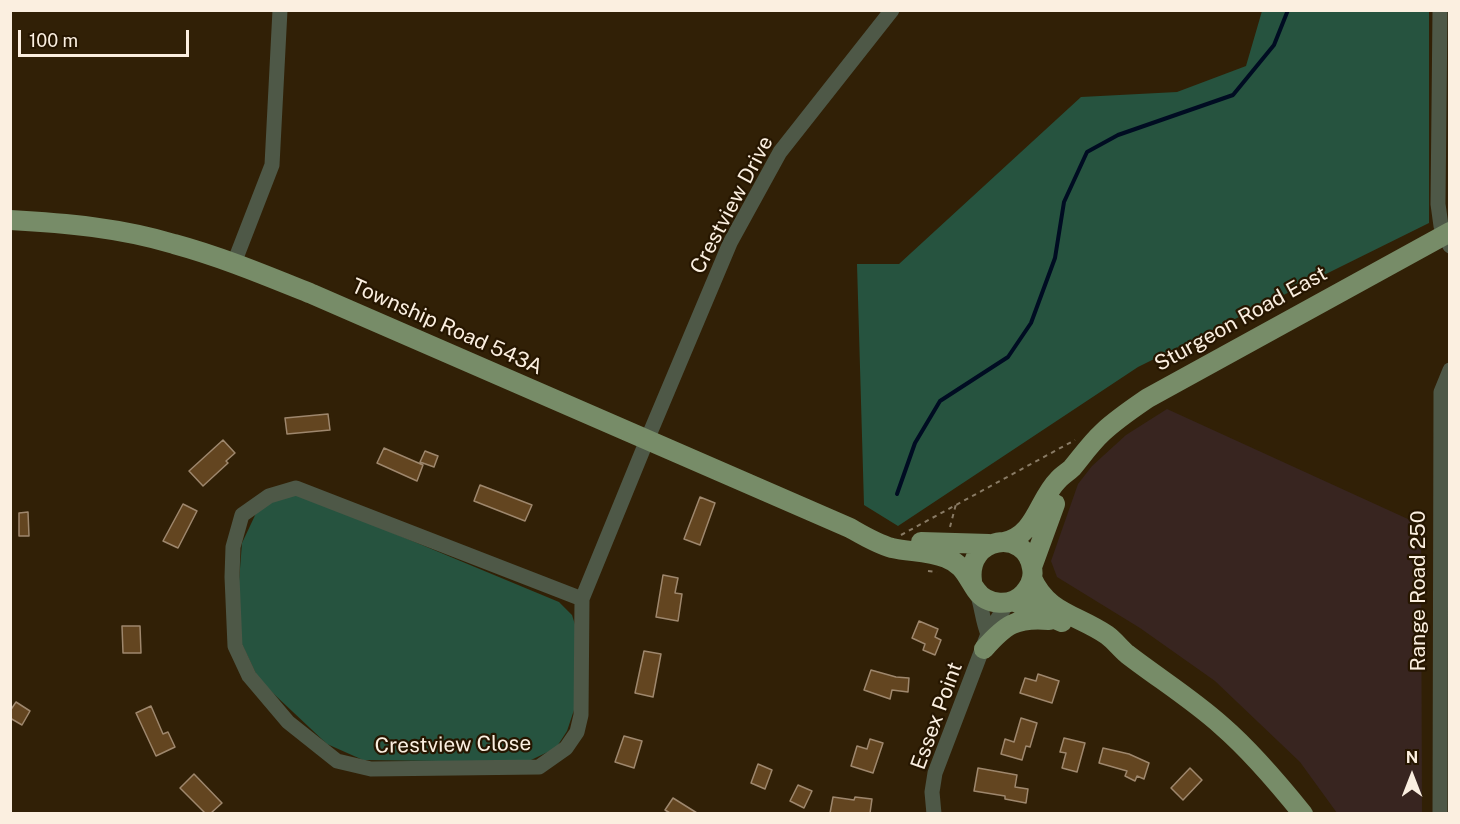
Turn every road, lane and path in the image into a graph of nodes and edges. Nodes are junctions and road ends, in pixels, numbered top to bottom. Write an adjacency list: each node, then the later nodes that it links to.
1 (280, 10): 6 (street)
2 (892, 10): 9 (street, Crestview Drive)
3 (1440, 10): 5 (street)
4 (10, 220): 6 (main road, Township Road 543A)
5 (1448, 238): 10 (main road, Sturgeon Road East)
6 (234, 263): 9 (main road, Township Road 543A)
7 (1449, 369): 8 (street, Range Road 250)
8 (1445, 392): 24 (street, Range Road 250)
9 (646, 440): 12 (main road, Township Road 543A); 17 (street, Crestview Close)
10 (1071, 469): 14 (main road, Sturgeon Road East); 15 (main road, Sturgeon Road East)
11 (956, 504): 13 (path)
12 (850, 528): 14 (main road, Township Road 543A); 16 (main road, Township Road 543A)
13 (950, 529)
14 (997, 543): 15 (main road, Township Road 543A); 16 (main road)
15 (1032, 573): 18 (main road); 21 (main road, Township Road 543A)
16 (974, 586): 18 (main road, Township Road 543A); 20 (street)
17 (582, 599): 17 (street, Crestview Close)
18 (1010, 602): 19 (main road, Township Road 543A); 20 (street, Essex Point)
19 (1061, 621): 20 (main road); 21 (main road, Township Road 543A)
20 (986, 642): 22 (street, Essex Point)
21 (1126, 653): 23 (main road, Township Road 543A)
22 (934, 813)
23 (1303, 813)
24 (1440, 813)

